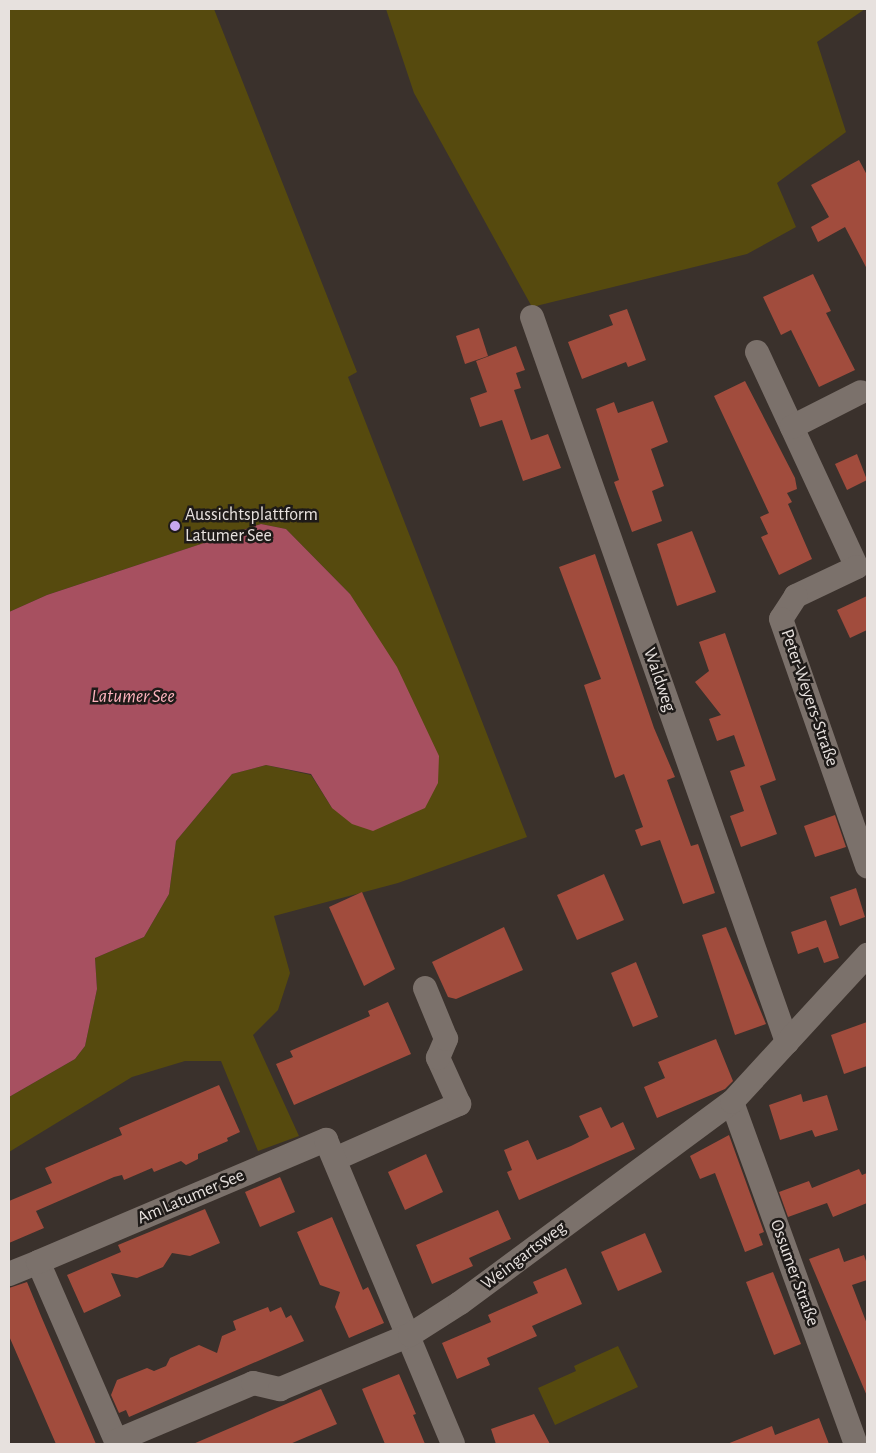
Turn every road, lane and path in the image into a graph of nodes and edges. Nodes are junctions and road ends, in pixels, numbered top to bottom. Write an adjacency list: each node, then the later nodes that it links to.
1 (532, 317): 9 (street, Waldweg)
2 (757, 352): 4 (street, Peter-Weyers-Straße)
3 (860, 392): 4 (street)
4 (792, 427): 5 (street, Peter-Weyers-Straße)
5 (862, 565): 6 (street, Peter-Weyers-Straße)
6 (867, 866)
7 (867, 955): 9 (street, Weingartsweg)
8 (425, 988): 11 (street)
9 (787, 1042): 10 (street, Weingartsweg)
10 (732, 1102): 14 (street, Weingartsweg); 17 (street, Ossumer Straße)
11 (334, 1159): 12 (street, Am Latumer See); 14 (street, Am Latumer See)
12 (38, 1262): 13 (street, Am Latumer See); 15 (street)
13 (9, 1274)
14 (410, 1336): 15 (street, Weingartsweg); 16 (street, Am Latumer See)
15 (117, 1443)
16 (453, 1444)
17 (856, 1444)

